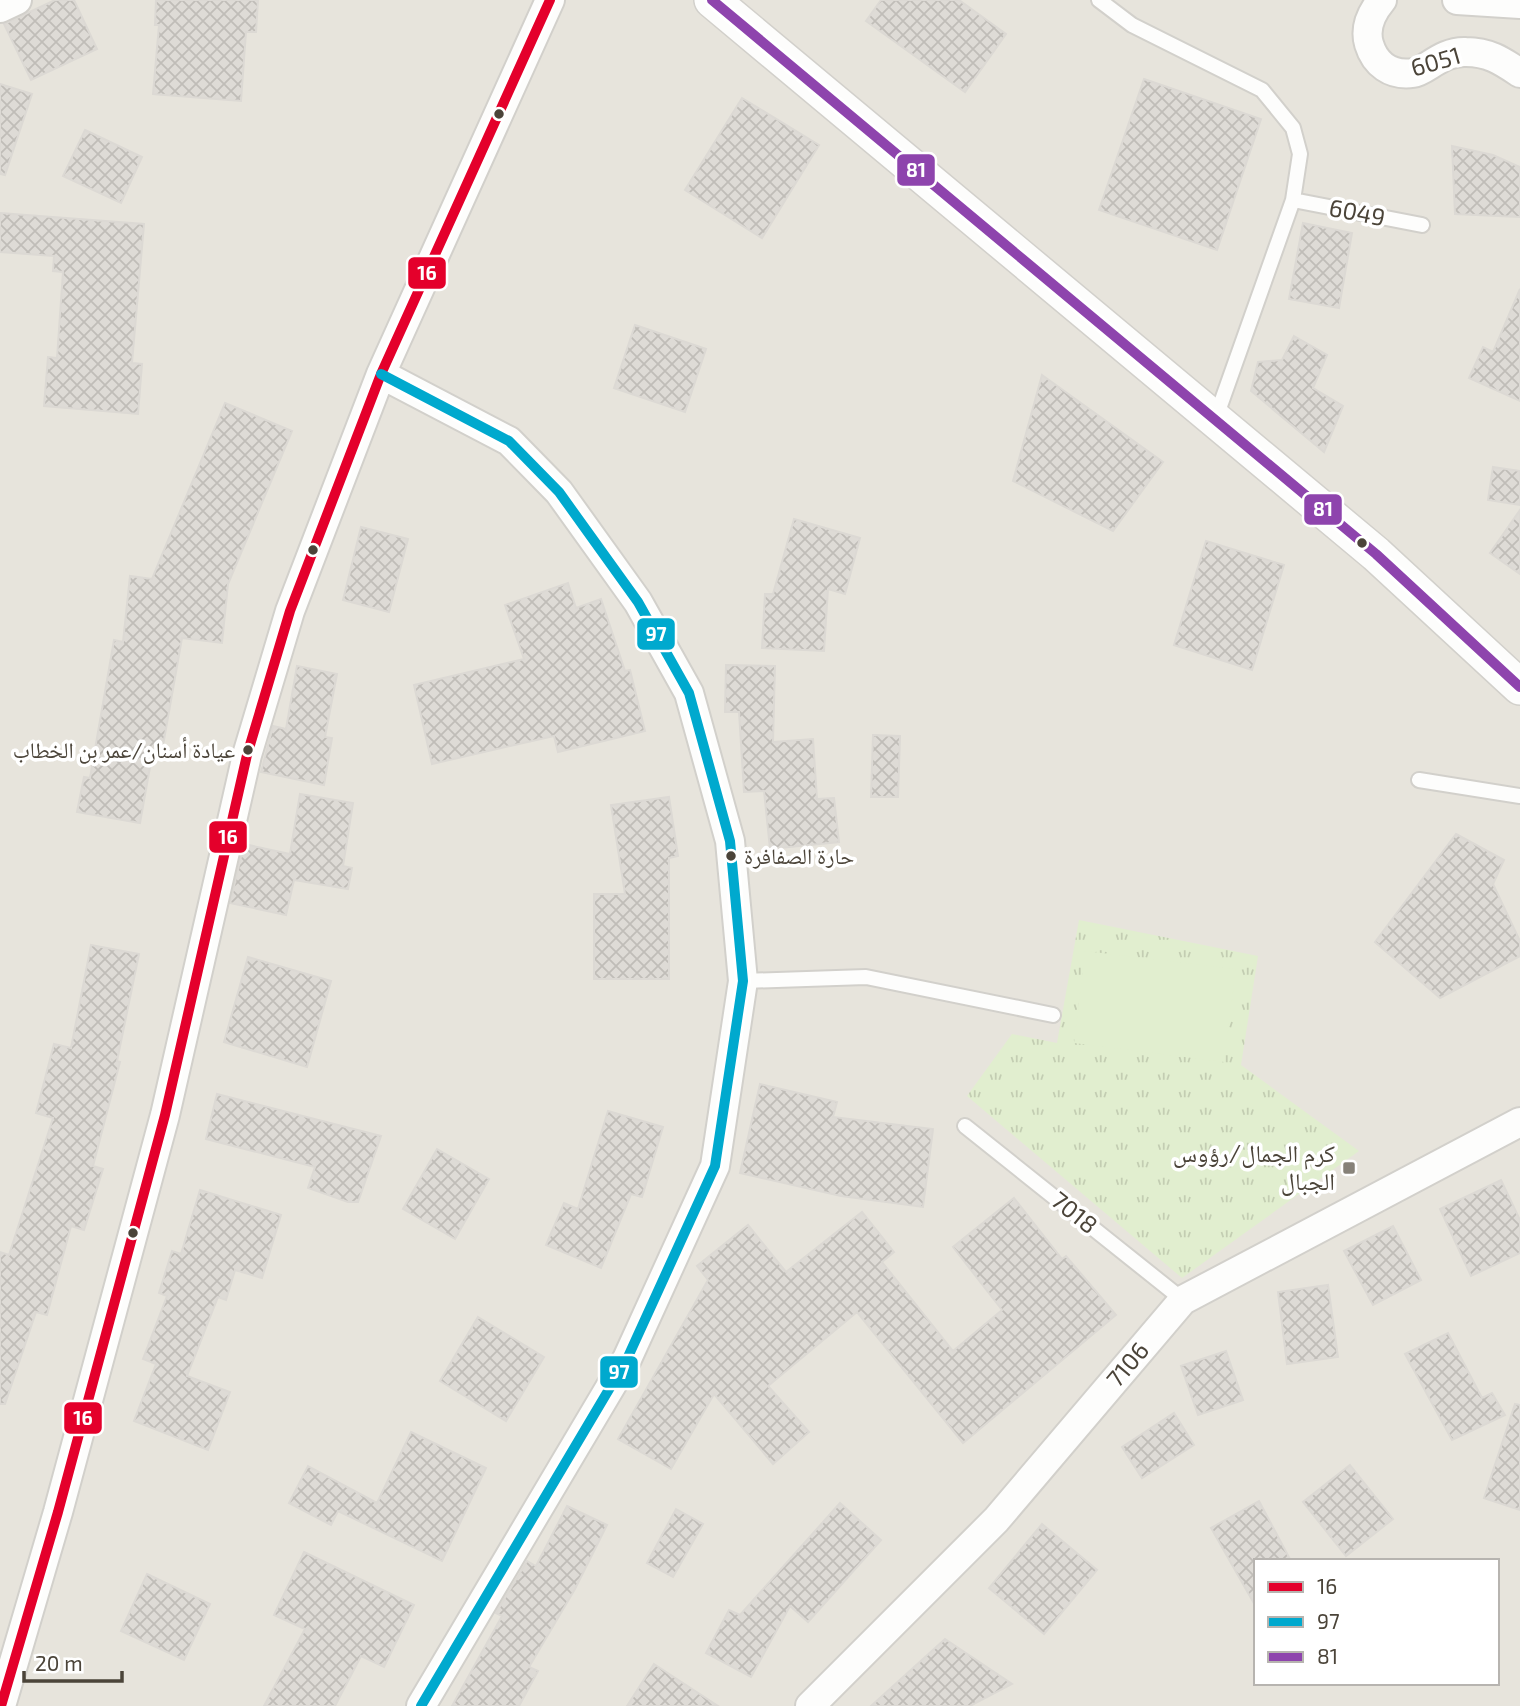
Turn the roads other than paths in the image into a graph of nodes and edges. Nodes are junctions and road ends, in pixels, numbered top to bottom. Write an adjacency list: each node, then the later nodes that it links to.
1 (17, 0): 8 (street)
2 (550, 0): 12 (street)
3 (712, 0): 13 (street)
4 (1099, 0): 10 (lane)
5 (1382, 0): 9 (street, 6051)
6 (1457, 0): 7 (street)
7 (1520, 4)
8 (0, 8)
9 (1520, 73)
10 (1293, 200): 11 (lane, 6049); 13 (lane)
11 (1422, 225)
12 (382, 374): 17 (street); 22 (street)
13 (1214, 422): 14 (street)
14 (1520, 687)
15 (1419, 780): 16 (lane)
16 (1520, 796)
17 (743, 981): 18 (lane); 23 (street)
18 (1053, 1015)
19 (1520, 1122): 21 (street, 7106)
20 (965, 1126): 21 (lane, 7018)
21 (1182, 1300): 24 (street, 7106)
22 (1, 1706)
23 (421, 1706)
24 (810, 1706)

